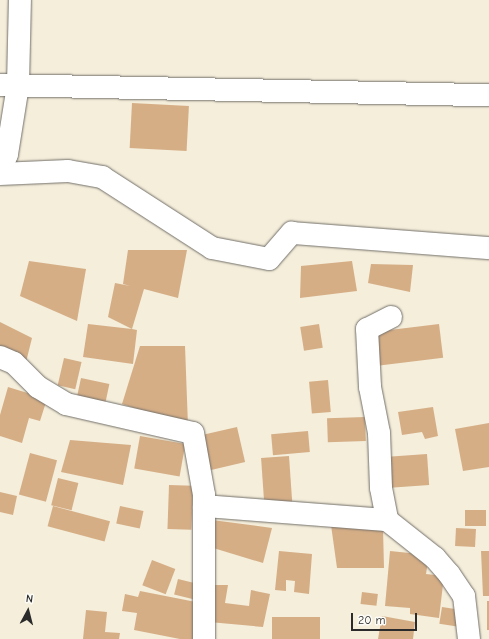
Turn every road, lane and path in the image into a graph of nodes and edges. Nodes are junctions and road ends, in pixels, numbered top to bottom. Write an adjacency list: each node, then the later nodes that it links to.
1 (20, 0): 2 (street)
2 (9, 85): 3 (street); 4 (street)
3 (489, 95)
4 (0, 170)
5 (0, 174): 6 (street)
6 (489, 248)
7 (391, 317): 10 (street)
8 (0, 357): 9 (street)
9 (204, 506): 10 (street); 11 (street)
10 (387, 520): 12 (street)
11 (204, 639)
12 (469, 639)

